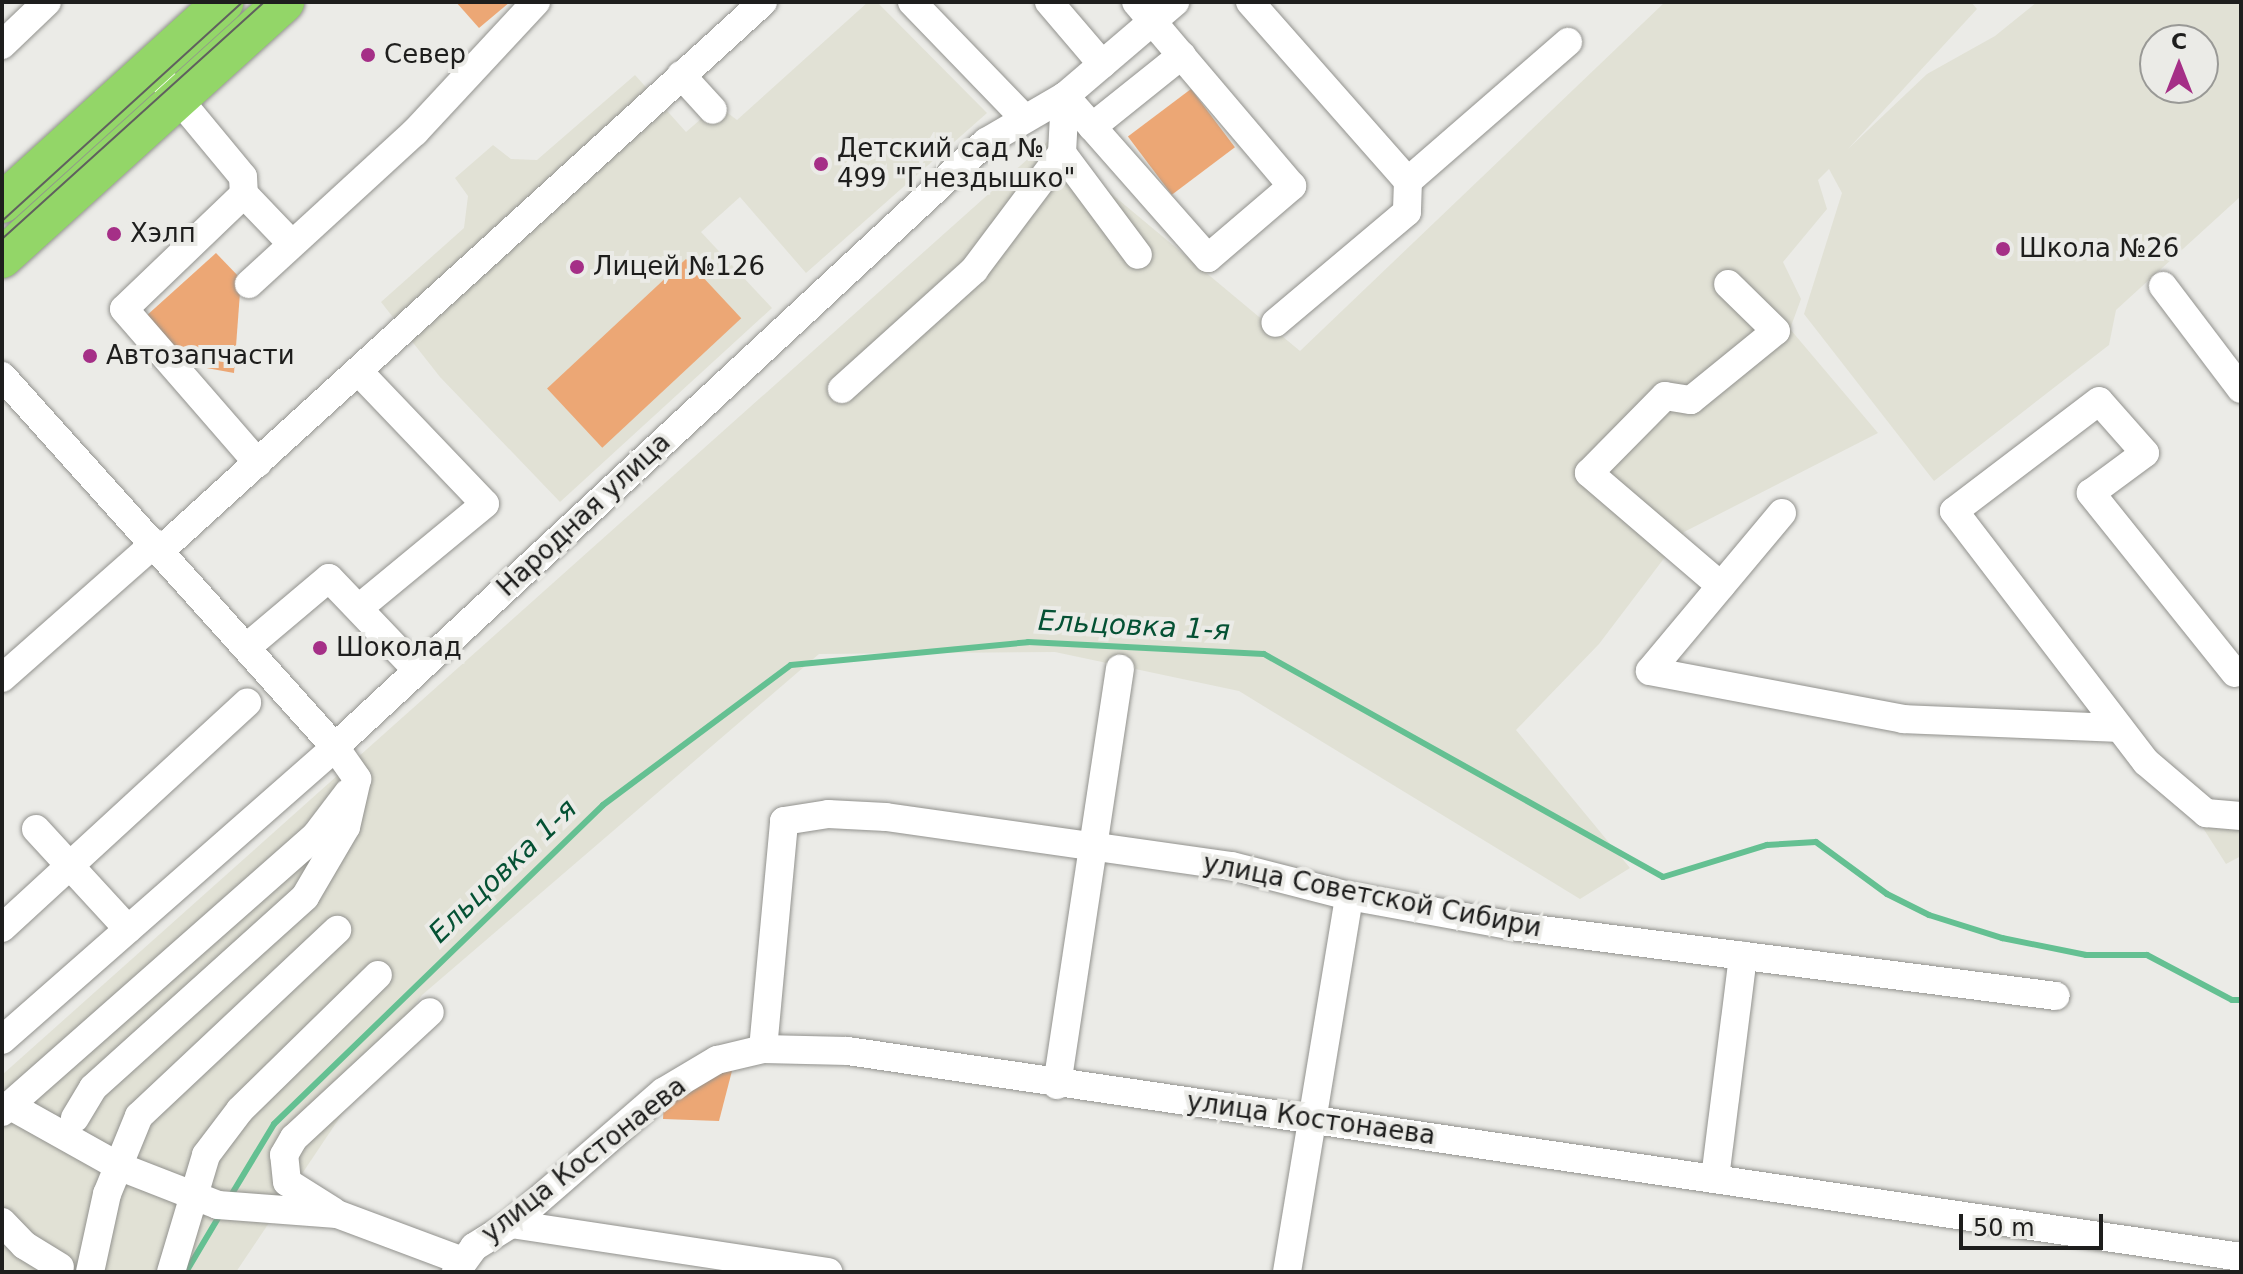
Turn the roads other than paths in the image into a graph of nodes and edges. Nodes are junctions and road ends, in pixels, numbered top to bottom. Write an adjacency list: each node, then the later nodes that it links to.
1 (47, 2): 12 (street)
2 (224, 2): 15 (highway)
3 (284, 2): 18 (highway)
4 (536, 2): 26 (street)
5 (763, 2): 16 (street)
6 (912, 2): 20 (street)
7 (1049, 2): 14 (street)
8 (1175, 2): 10 (street, Народная улица)
9 (1250, 2): 23 (street)
10 (1144, 11): 13 (street); 14 (street, Народная улица)
11 (1568, 42): 23 (street)
12 (2, 45)
13 (1182, 55): 21 (street); 21 (street)
14 (1102, 64): 17 (street, Народная улица)
15 (152, 67): 18 (street); 25 (highway)
16 (681, 75): 19 (street); 33 (street)
17 (1065, 96): 20 (street, Народная улица); 21 (street); 22 (street)
18 (178, 98): 24 (street); 28 (highway)
19 (713, 110)
20 (1023, 117): 44 (street, Народная улица)
21 (1092, 127)
22 (1062, 153): 27 (street); 35 (street)
23 (1408, 181): 32 (street)
24 (244, 194): 26 (street); 37 (street)
25 (2, 203)
26 (291, 243): 29 (street)
27 (1138, 255)
28 (2, 258)
29 (249, 284)
30 (1728, 284): 40 (street)
31 (2163, 286): 36 (street)
32 (1275, 323)
33 (359, 372): 37 (street); 41 (street)
34 (2, 376): 39 (street)
35 (842, 389)
36 (2241, 389)
37 (258, 463): 39 (street)
38 (1782, 513): 40 (street)
39 (158, 547): 42 (street); 46 (street)
40 (1721, 586): 48 (street)
41 (359, 608): 42 (street); 44 (street)
42 (247, 647): 49 (street)
43 (1120, 669): 53 (street)
44 (417, 670): 49 (street, Народная улица)
45 (2239, 674): 48 (street)
46 (2, 678)
47 (247, 703): 54 (street)
48 (2119, 728): 51 (street)
49 (335, 747): 50 (street); 57 (street, Народная улица)
50 (357, 779): 61 (street); 68 (street)
51 (2241, 816)
52 (36, 829): 54 (street)
53 (1094, 846): 55 (street, улица Советской Сибири); 66 (street, улица Советской Сибири); 67 (street)
54 (70, 866): 56 (street); 57 (street)
55 (1349, 896): 59 (street, улица Советской Сибири); 70 (street)
56 (2, 928)
57 (128, 929): 65 (street, Народная улица)
58 (337, 930): 64 (street)
59 (1743, 956): 62 (street, улица Советской Сибири); 72 (street)
60 (378, 975): 73 (street)
61 (205, 990): 64 (street); 69 (street)
62 (2056, 996)
63 (430, 1012): 74 (street)
64 (237, 1024): 71 (street)
65 (2, 1040)
66 (763, 1049): 67 (street, улица Костонаева); 76 (street, улица Костонаева)
67 (1057, 1085): 70 (street, улица Костонаева)
68 (6, 1108): 71 (street)
69 (75, 1118)
70 (1312, 1118): 72 (street, улица Костонаева); 83 (street)
71 (118, 1166): 73 (street); 80 (street)
72 (1715, 1178): 77 (street, улица Костонаева)
73 (192, 1193): 74 (street); 81 (street)
74 (337, 1214): 78 (street)
75 (2, 1222): 79 (street)
76 (511, 1224): 78 (street, улица Костонаева); 82 (street)
77 (2241, 1257)
78 (458, 1266)
79 (60, 1267)
80 (90, 1272)
81 (159, 1272)
82 (828, 1272)
83 (1287, 1272)

